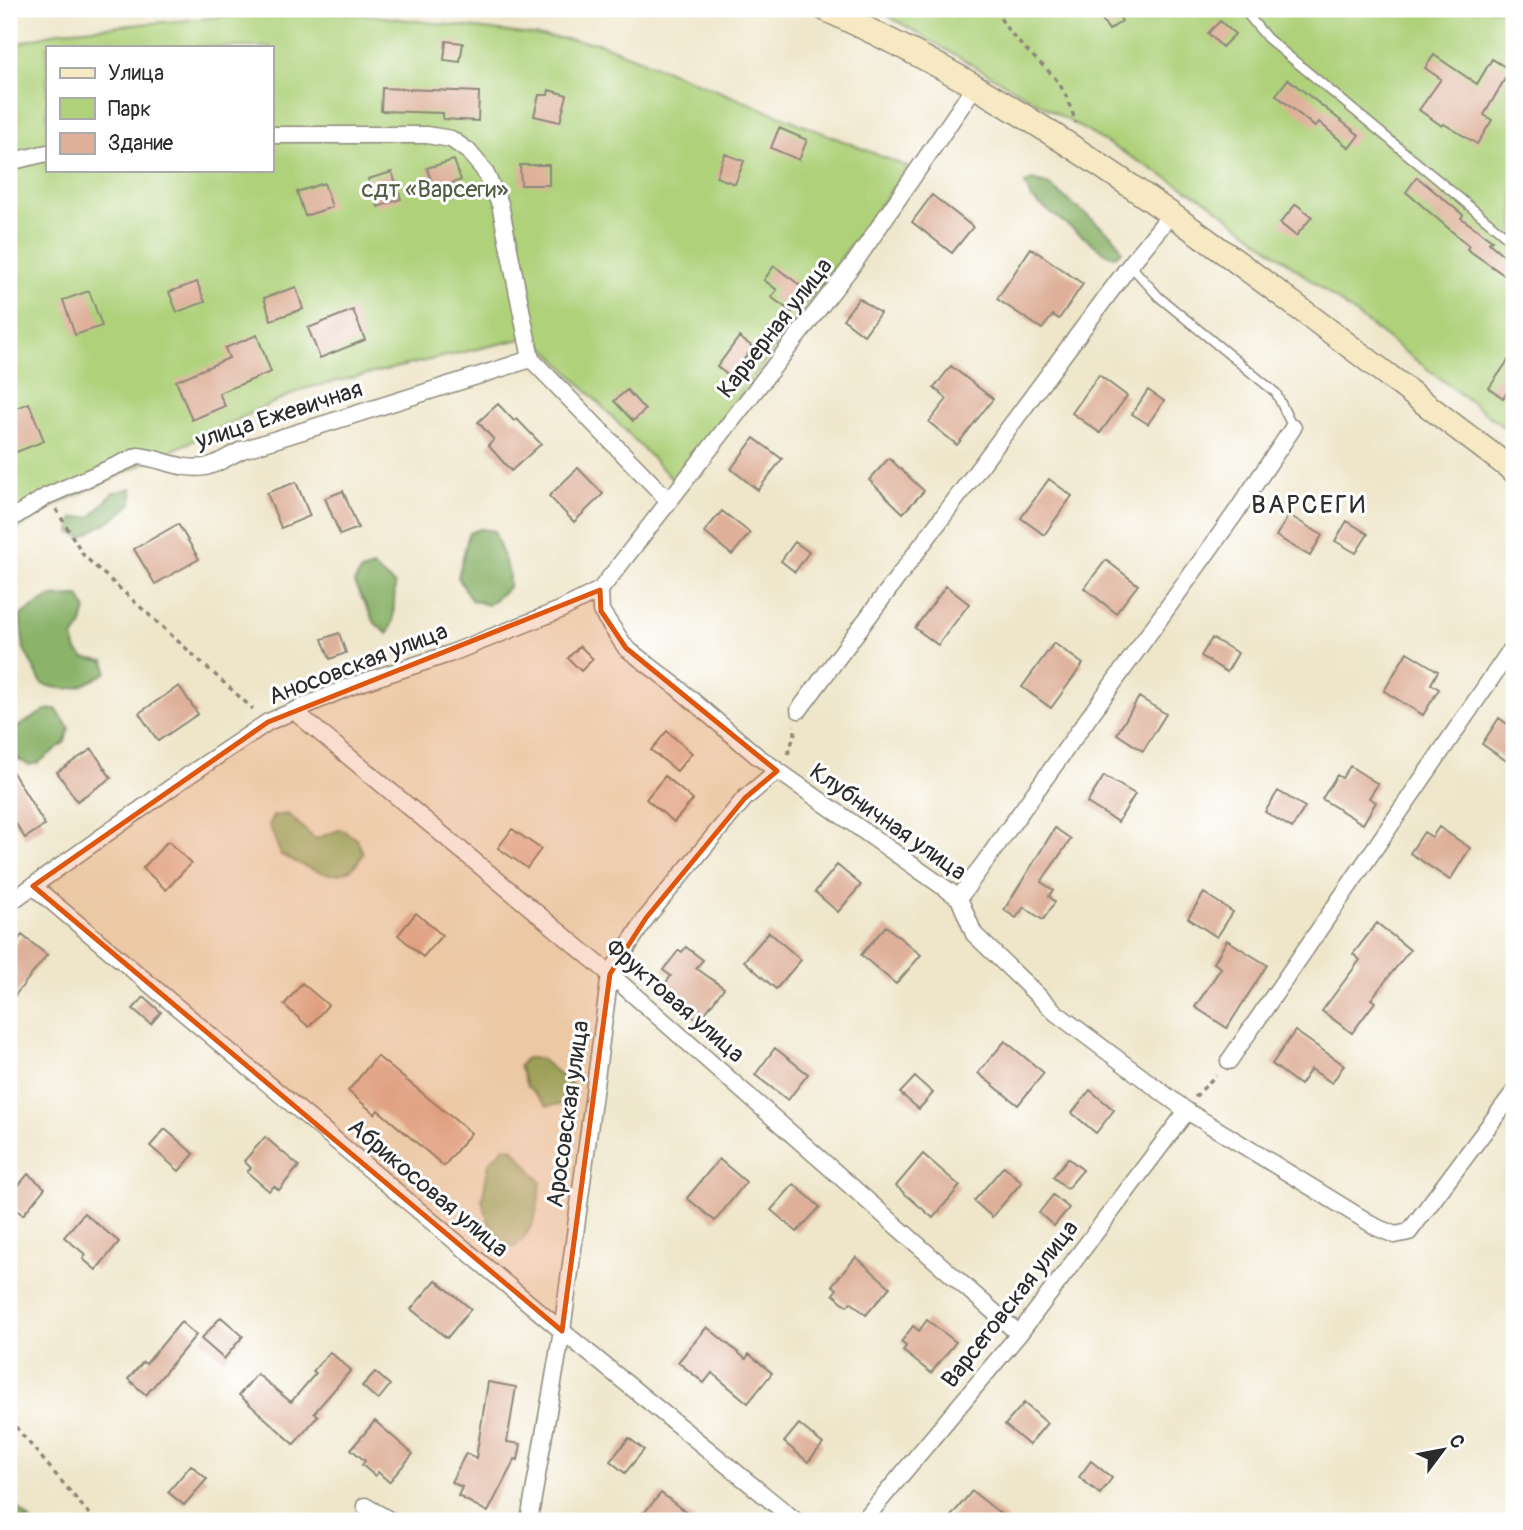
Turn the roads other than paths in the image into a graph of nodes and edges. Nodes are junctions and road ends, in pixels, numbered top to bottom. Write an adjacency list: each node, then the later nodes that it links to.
1 (825, 9): 3 (main road)
2 (1243, 9): 8 (lane)
3 (975, 86): 7 (main road); 13 (street, Карьерная улица)
4 (273, 135): 10 (street)
5 (46, 153): 6 (street)
6 (9, 162)
7 (1171, 214): 9 (street); 12 (main road)
8 (1514, 243)
9 (1130, 265): 11 (lane); 17 (street)
10 (531, 359): 13 (street); 14 (street, улица Ежевичная)
11 (1293, 428): 21 (street)
12 (1514, 471)
13 (669, 501): 15 (street, Карьерная улица)
14 (9, 520)
15 (600, 590): 18 (street, Аносовская улица); 19 (street, Клубничная улица)
16 (1514, 645): 24 (street)
17 (799, 710)
18 (294, 711): 20 (street, Аносовская улица); 23 (street, Фруктовая улица)
19 (777, 771): 21 (street, Клубничная улица); 23 (street, Аросовская улица)
20 (33, 886): 22 (street, Аносовская улица); 27 (street, Абрикосовая улица)
21 (959, 898): 26 (street, Клубничная улица)
22 (9, 903)
23 (610, 974): 27 (street, Аросовская улица); 28 (street, Фруктовая улица)
24 (1229, 1061)
25 (1514, 1091): 26 (street, Клубничная улица)
26 (1187, 1111): 28 (street, Варсеговская улица)
27 (562, 1331): 31 (street, Аросовская улица); 32 (street, Абрикосовая улица)
28 (1019, 1334): 33 (street, Варсеговская улица)
29 (365, 1506): 30 (street)
30 (391, 1521)
31 (529, 1521)
32 (796, 1521)
33 (863, 1521)

